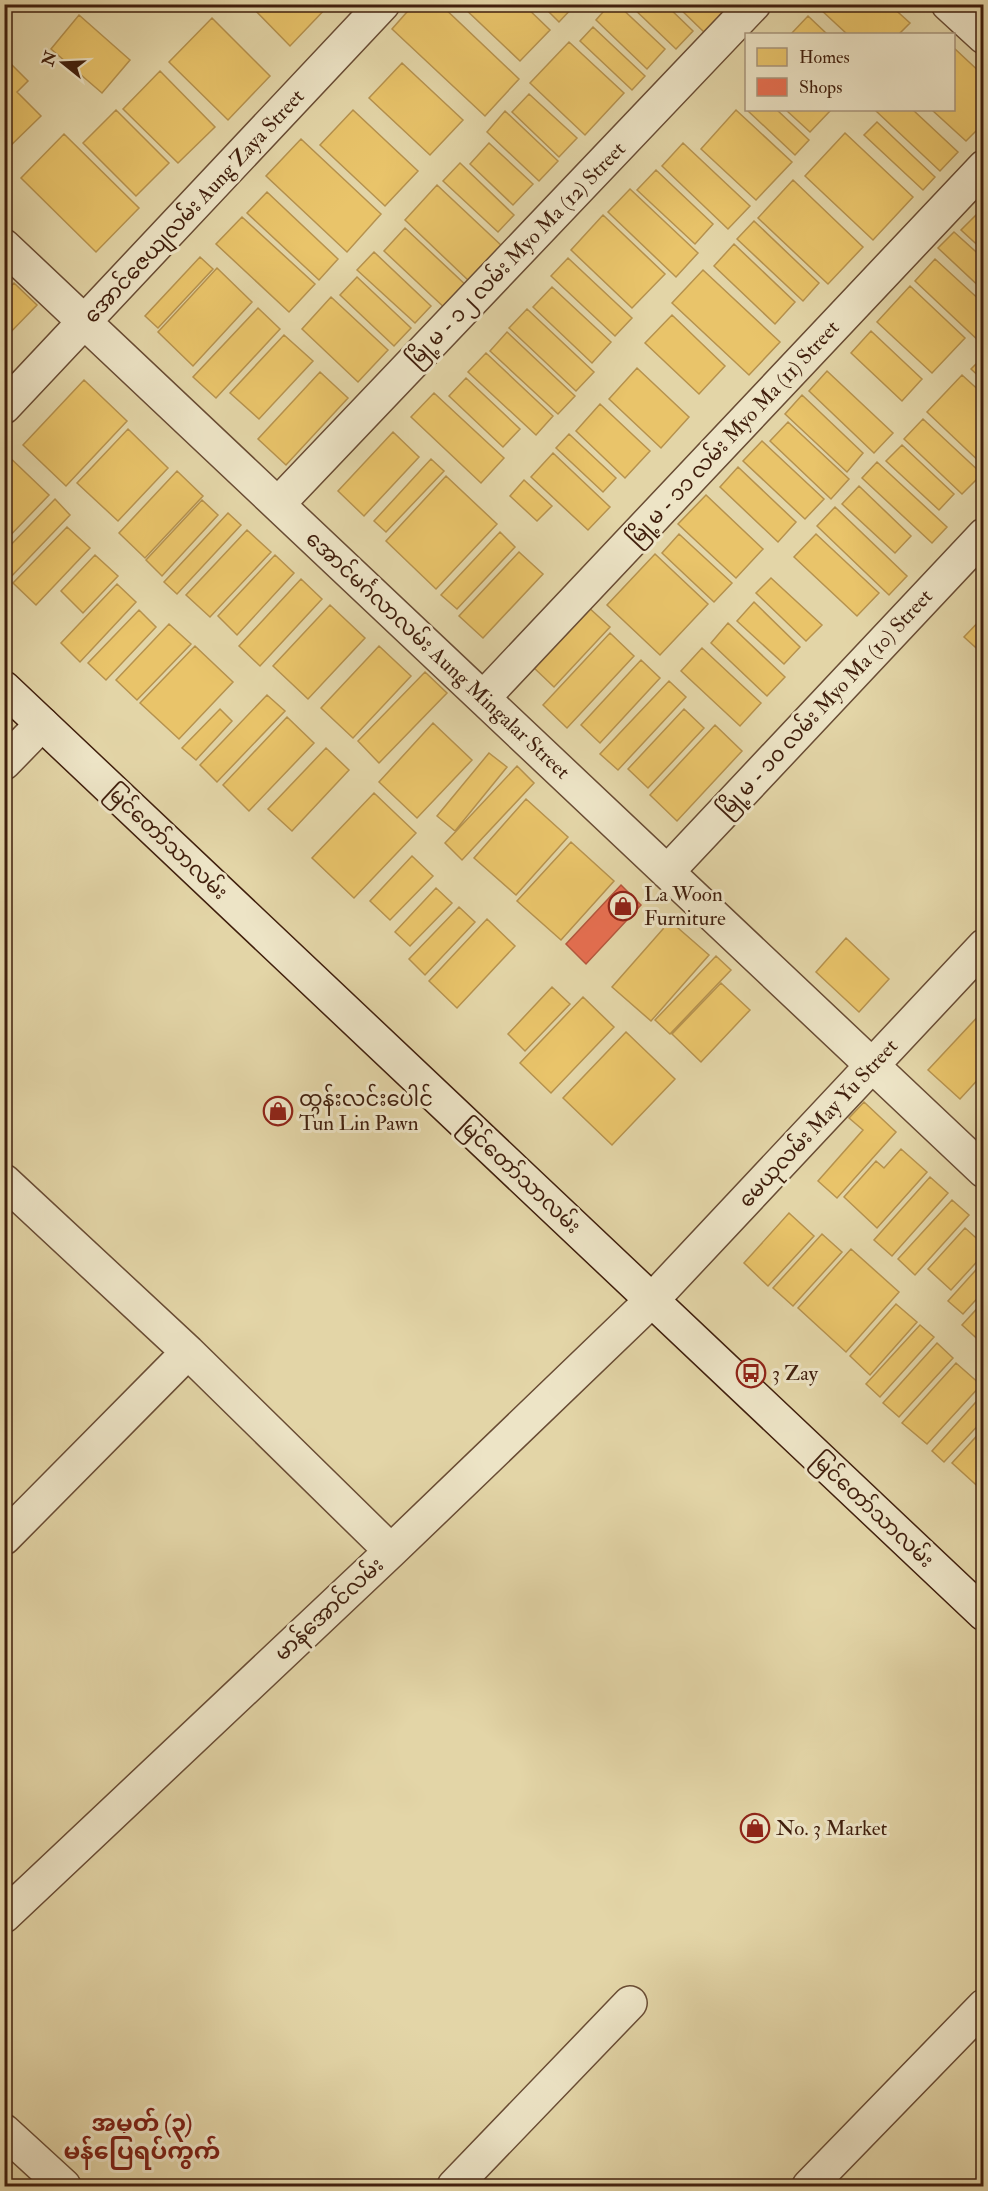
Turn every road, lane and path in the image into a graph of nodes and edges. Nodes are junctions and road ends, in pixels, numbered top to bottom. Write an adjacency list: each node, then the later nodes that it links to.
1 (383, 4): 7 (street, အောင်ဇေယျလမ်း Aung Zaya Street)
2 (754, 4): 9 (street, မြို့မ - ၁၂ လမ်း Myo Ma (12) Street)
3 (948, 4): 4 (street)
4 (984, 37)
5 (984, 167): 12 (street, မြို့မ - ၁၁ လမ်း Myo Ma (11) Street)
6 (4, 246): 7 (street, အောင်မင်္ဂလာလမ်း Aung Mingalar Street)
7 (85, 322): 8 (street, အောင်ဇေယျလမ်း Aung Zaya Street); 9 (street, အောင်မင်္ဂလာလမ်း Aung Mingalar Street)
8 (4, 407)
9 (278, 504): 12 (street, အောင်မင်္ဂလာလမ်း Aung Mingalar Street)
10 (984, 535): 15 (street, မြို့မ - ၁၀ လမ်း Myo Ma (10) Street)
11 (4, 688): 13 (street, မြင်တော်သာလမ်း)
12 (483, 698): 15 (street, အောင်မင်္ဂလာလမ်း Aung Mingalar Street)
13 (42, 724): 14 (street); 20 (street, မြင်တော်သာလမ်း)
14 (4, 763)
15 (667, 872): 17 (street, အောင်မင်္ဂလာလမ်း Aung Mingalar Street)
16 (984, 946): 17 (street, မေယုလမ်း May Yu Street)
17 (872, 1065): 18 (street, အောင်မင်္ဂလာလမ်း Aung Mingalar Street); 20 (street, မေယုလမ်း May Yu Street)
18 (984, 1171)
19 (4, 1181): 21 (street)
20 (652, 1300): 23 (street, မာန်အောင်လမ်း); 24 (street, မြင်တော်သာလမ်း)
21 (188, 1352): 22 (street); 23 (street)
22 (4, 1538)
23 (391, 1551): 25 (street, မာန်အောင်လမ်း)
24 (984, 1614)
25 (4, 1916)
26 (630, 2003): 30 (street)
27 (984, 2006): 31 (street)
28 (4, 2131): 29 (street)
29 (64, 2187)
30 (454, 2187)
31 (809, 2187)

